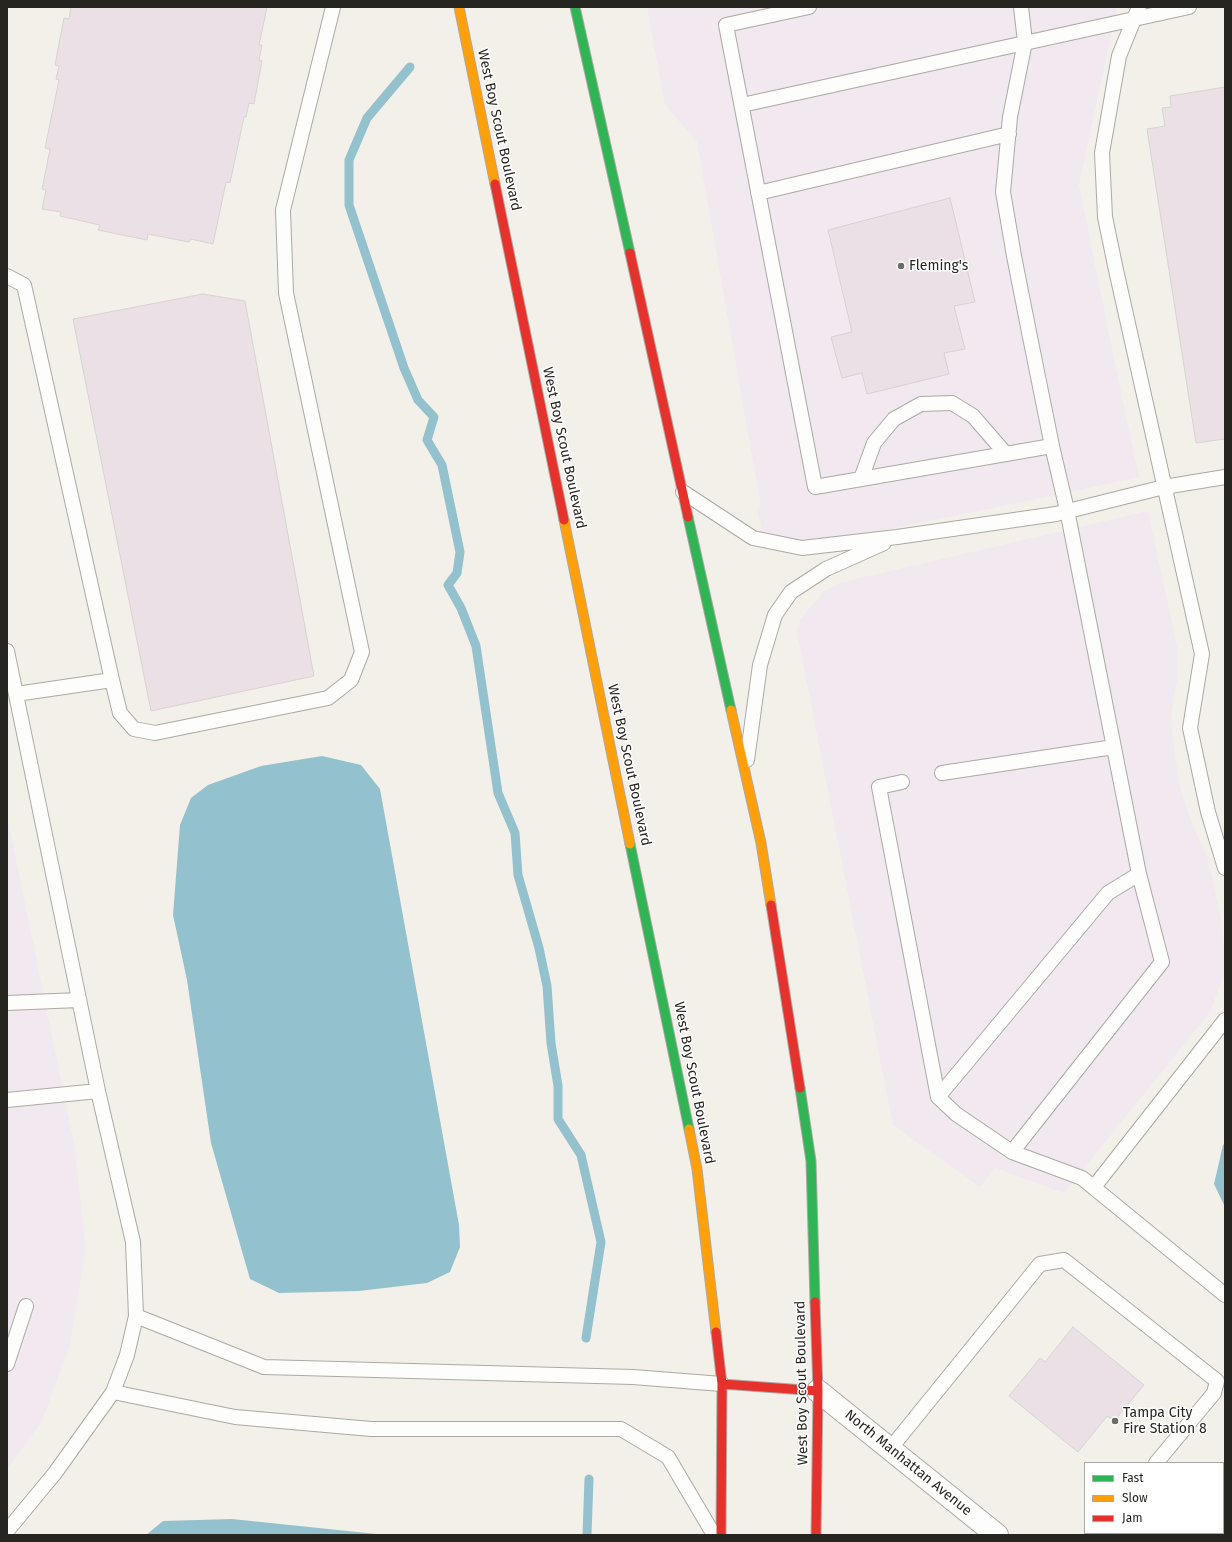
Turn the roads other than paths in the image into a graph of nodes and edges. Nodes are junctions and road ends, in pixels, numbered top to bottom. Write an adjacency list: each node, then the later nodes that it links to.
1 (333, 7): 22 (lane)
2 (459, 7): 42 (main road, West Boy Scout Boulevard)
3 (574, 7): 18 (main road, West Boy Scout Boulevard)
4 (809, 7): 9 (lane)
5 (1021, 7): 8 (lane)
6 (1188, 7): 7 (lane)
7 (1136, 13): 8 (lane); 17 (lane)
8 (1025, 42): 9 (lane); 10 (lane)
9 (742, 105): 11 (lane)
10 (1009, 134): 11 (lane); 13 (lane)
11 (758, 193): 16 (lane)
12 (7, 276): 22 (lane)
13 (1052, 446): 14 (lane); 19 (lane)
14 (1006, 454): 16 (lane); 16 (lane)
15 (1225, 477): 17 (lane)
16 (861, 479)
17 (1164, 487): 19 (lane); 28 (lane)
18 (683, 492): 20 (lane); 25 (main road, West Boy Scout Boulevard)
19 (1067, 510): 20 (lane); 24 (lane)
20 (897, 537): 25 (lane)
21 (7, 651): 23 (lane)
22 (112, 680): 23 (lane)
23 (16, 694): 30 (lane)
24 (1114, 747): 26 (lane); 29 (lane)
25 (745, 771): 43 (main road, West Boy Scout Boulevard)
26 (942, 773)
27 (902, 782): 34 (lane)
28 (1225, 868)
29 (1139, 874): 34 (lane); 36 (lane)
30 (79, 1000): 31 (lane); 33 (lane)
31 (7, 1003)
32 (1225, 1020): 37 (lane)
33 (98, 1091): 35 (lane); 40 (lane)
34 (938, 1097): 36 (lane)
35 (7, 1100)
36 (1012, 1152): 37 (lane)
37 (1094, 1187): 38 (lane)
38 (1225, 1295)
39 (26, 1306): 41 (lane)
40 (136, 1316): 42 (lane); 44 (lane)
41 (7, 1364)
42 (722, 1384): 43 (main road); 49 (main road, West Boy Scout Boulevard)
43 (818, 1391): 45 (street, North Manhattan Avenue); 50 (main road, West Boy Scout Boulevard)
44 (113, 1392): 47 (lane); 48 (lane)
45 (890, 1449): 46 (lane); 51 (street, North Manhattan Avenue)
46 (1157, 1462)
47 (7, 1531)
48 (714, 1535)
49 (721, 1535)
50 (816, 1535)
51 (997, 1535)

